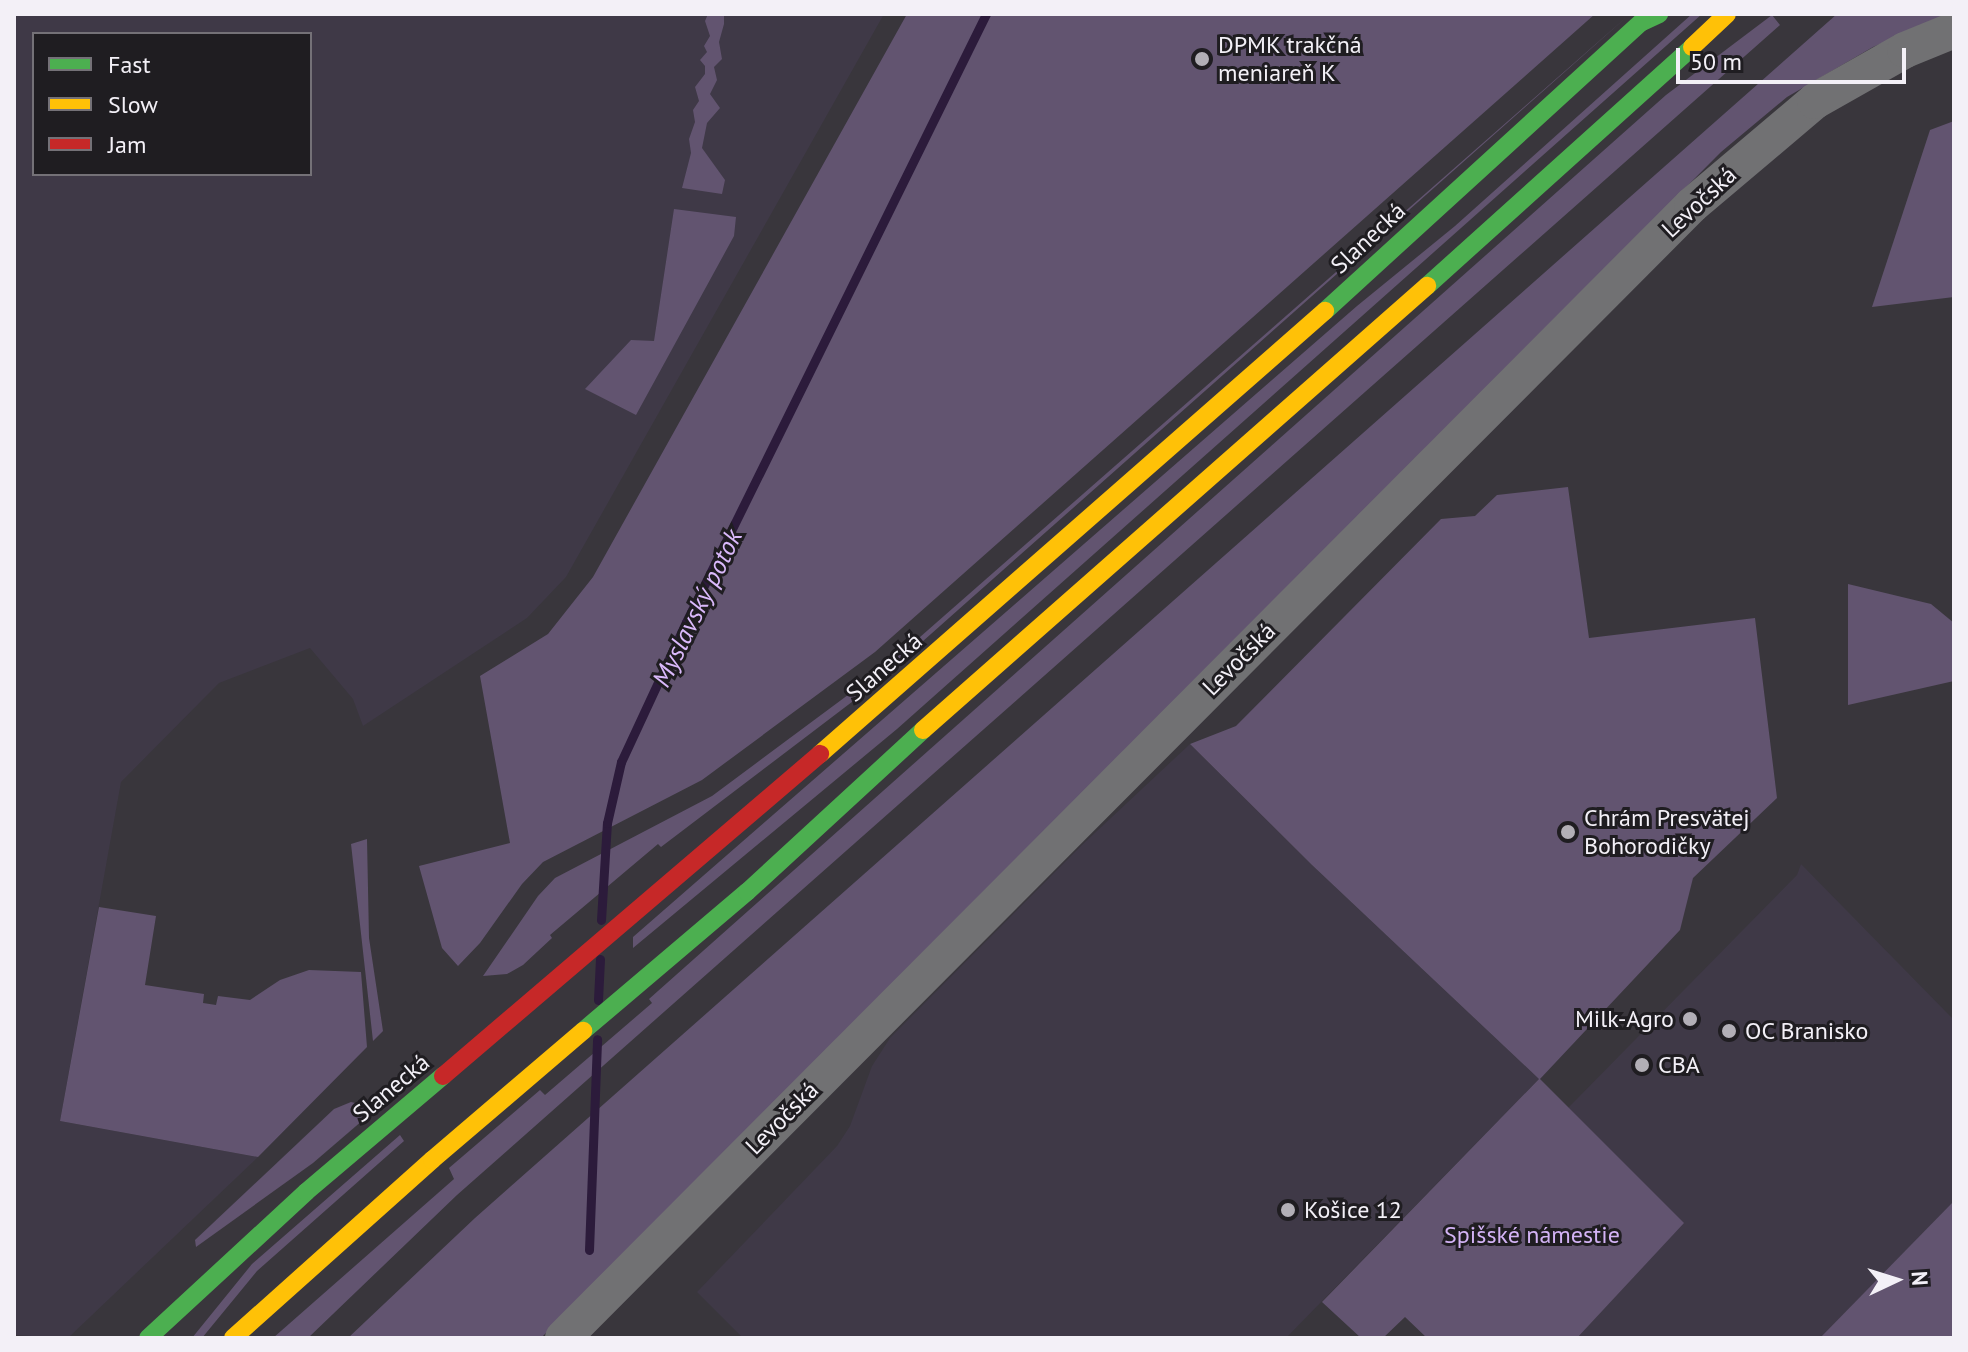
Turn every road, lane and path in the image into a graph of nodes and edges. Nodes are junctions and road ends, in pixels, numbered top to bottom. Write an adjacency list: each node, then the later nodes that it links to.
1 (1727, 14): 5 (main road)
2 (1650, 17): 4 (main road, Slanecká)
3 (1954, 30): 6 (street, Levočská)
4 (148, 1338)
5 (233, 1338)
6 (563, 1338)

